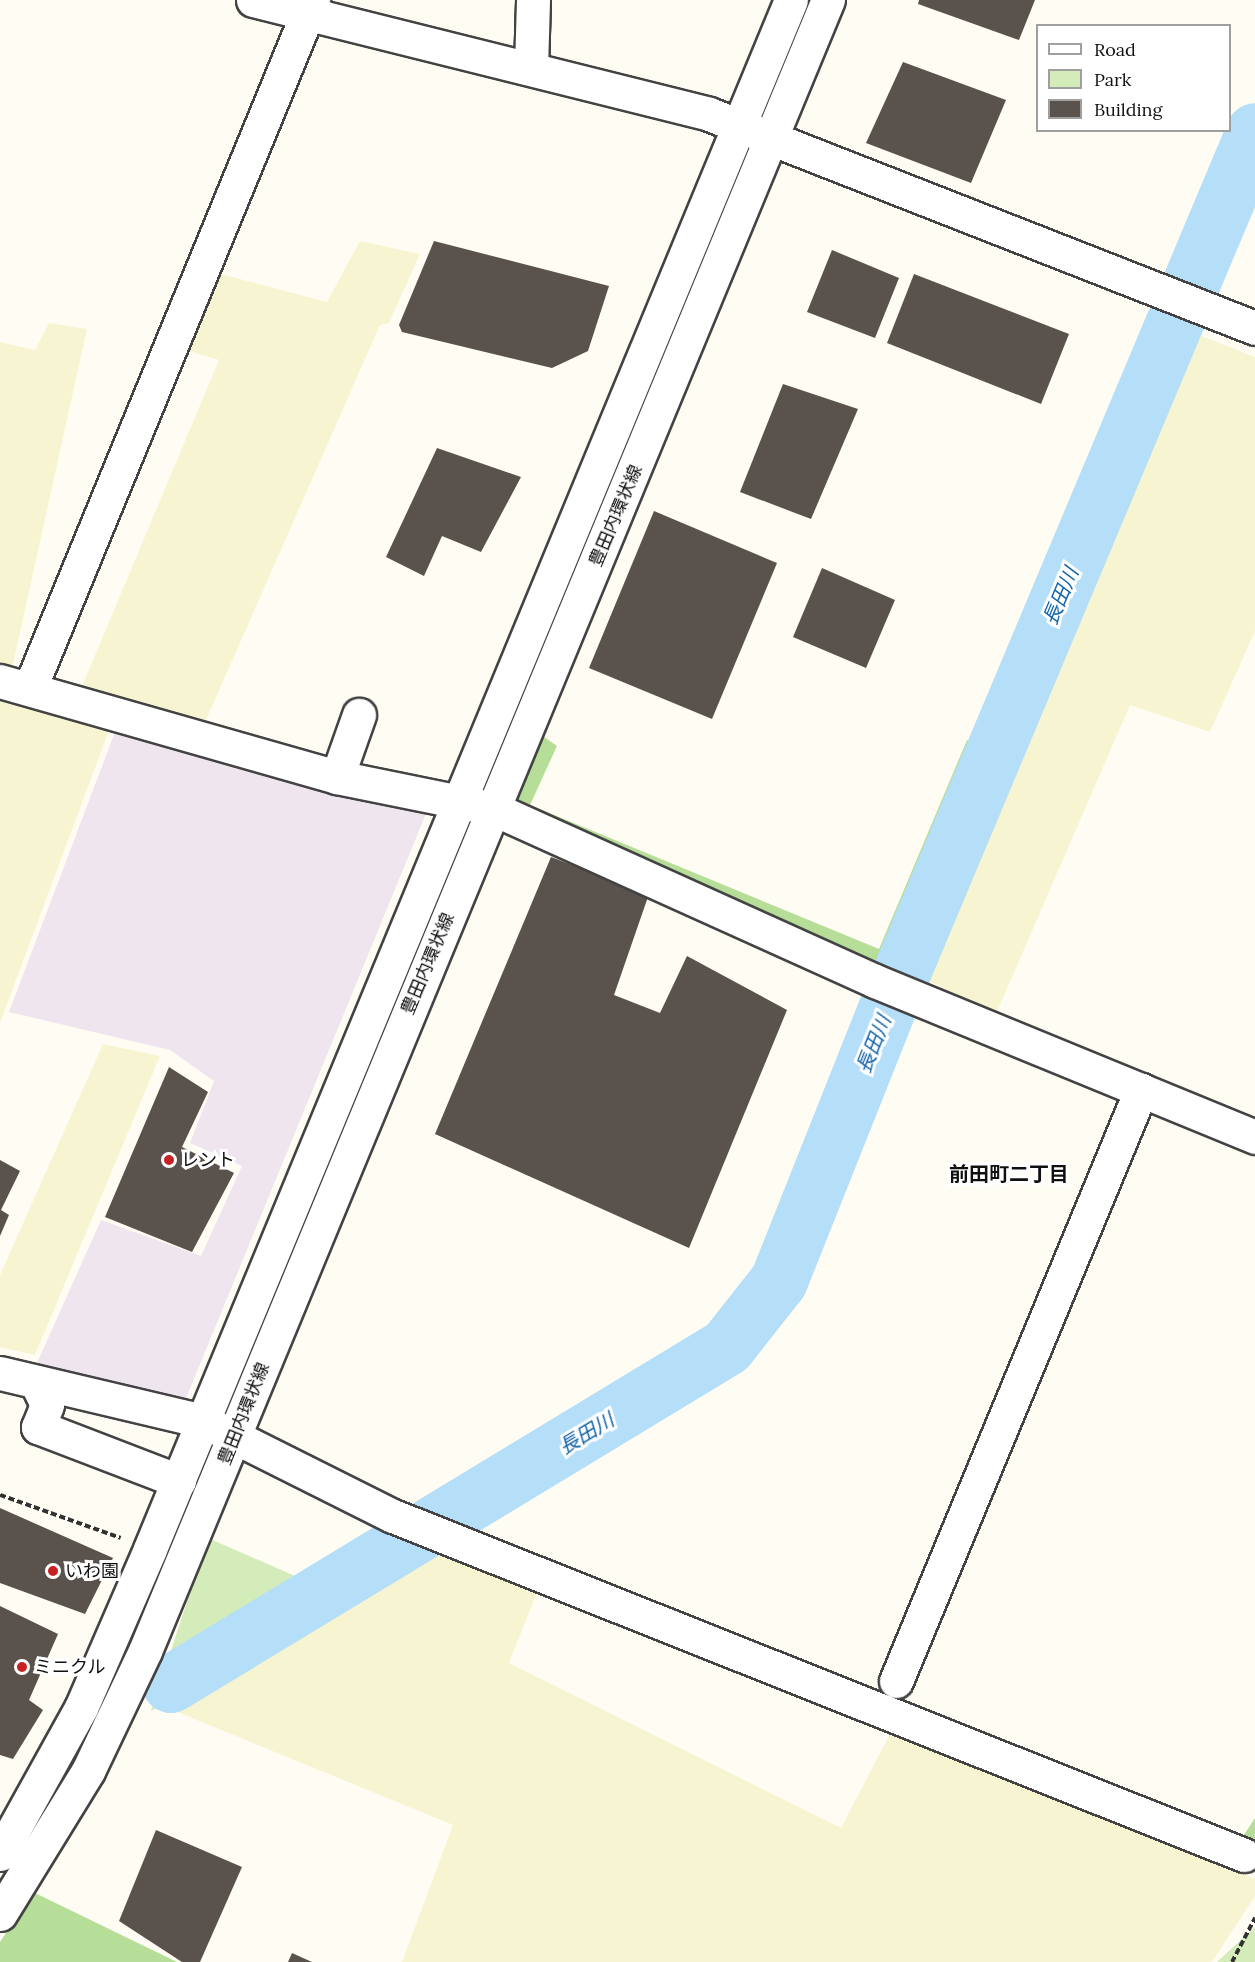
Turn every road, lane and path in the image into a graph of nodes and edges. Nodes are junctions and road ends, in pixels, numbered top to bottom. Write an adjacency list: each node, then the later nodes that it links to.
1 (253, 0): 5 (street)
2 (533, 0): 6 (street)
3 (790, 0): 7 (street, 豊田内環状線)
4 (828, 0): 8 (street, 豊田内環状線)
5 (310, 7): 6 (street); 10 (street)
6 (531, 68): 7 (street)
7 (740, 126): 8 (street); 13 (street, 豊田内環状線)
8 (773, 138): 9 (street); 14 (street, 豊田内環状線)
9 (1255, 328)
10 (15, 684): 12 (street)
11 (359, 715): 12 (street)
12 (337, 777): 13 (street)
13 (460, 803): 14 (street); 19 (street, 豊田内環状線)
14 (494, 809): 15 (street); 20 (street, 豊田内環状線)
15 (1141, 1090): 16 (street); 24 (street)
16 (1255, 1137)
17 (0, 1372): 18 (street)
18 (36, 1382): 19 (street); 21 (street)
19 (203, 1421): 20 (street); 21 (street, 豊田内環状線)
20 (234, 1440): 26 (street); 27 (street, 豊田内環状線)
21 (179, 1481): 23 (street, 豊田内環状線)
22 (0, 1495): 23 (path)
23 (150, 1549): 25 (street, 豊田内環状線)
24 (896, 1681)
25 (0, 1854)
26 (1245, 1856)
27 (0, 1914)
28 (1255, 1918): 29 (path)
29 (1232, 1962)

